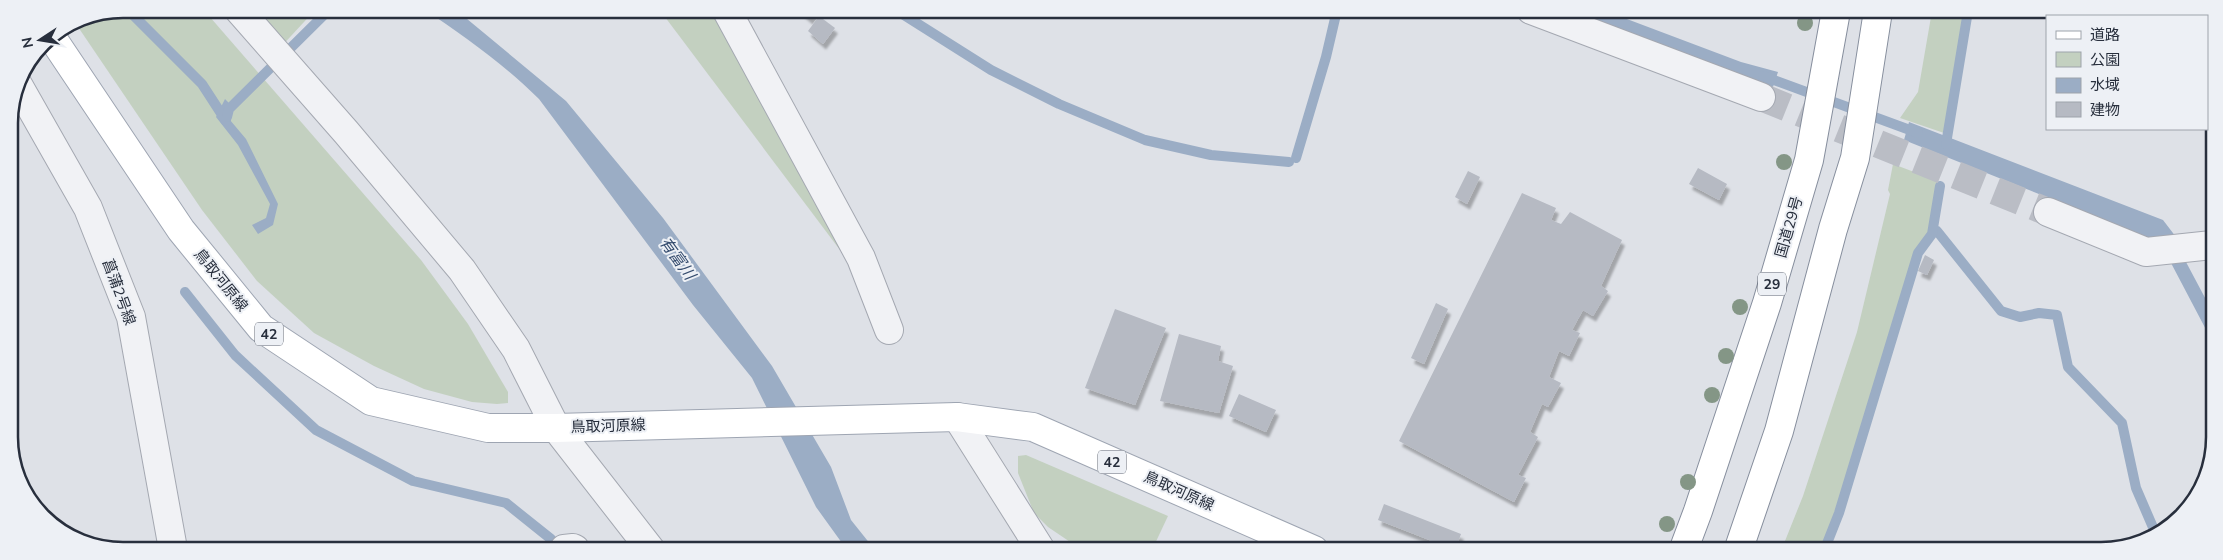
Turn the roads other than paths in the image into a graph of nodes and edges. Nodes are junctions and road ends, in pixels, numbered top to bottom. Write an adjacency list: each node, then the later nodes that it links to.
1 (246, 18): 13 (street)
2 (731, 18): 11 (street)
3 (1552, 18): 8 (street)
4 (1835, 18): 18 (main road, 国道29号 / 29)
5 (1877, 18): 19 (main road)
6 (65, 57): 13 (main road, 鳥取河原線 / 42)
7 (22, 92): 14 (street, 菖蒲2号線)
8 (1761, 97)
9 (2048, 212): 10 (street)
10 (2206, 246)
11 (888, 330)
12 (957, 417): 13 (main road, 鳥取河原線 / 42); 16 (street); 17 (main road, 鳥取河原線 / 42)
13 (556, 428): 15 (street)
14 (173, 542)
15 (645, 542)
16 (1036, 542)
17 (1296, 542)
18 (1686, 542)
19 (1741, 542)

